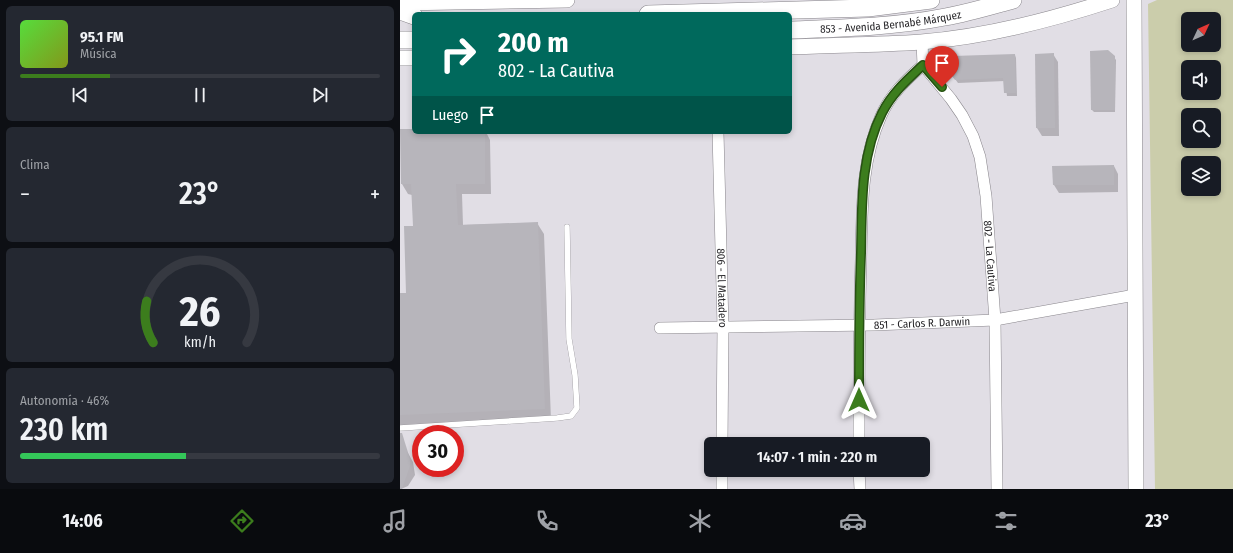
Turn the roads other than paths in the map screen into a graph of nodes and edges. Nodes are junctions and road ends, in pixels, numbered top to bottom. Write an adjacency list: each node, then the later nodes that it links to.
1 (567, 0): 6 (street)
2 (931, 0): 9 (main road, 853 - Avenida Bernabé Márquez)
3 (1013, 0): 13 (main road, 853 - Avenida Bernabé Márquez)
4 (1112, 0): 16 (street, 853 - Avenida Bernabé Márquez)
5 (1134, 0): 23 (street)
6 (518, 1): 7 (street)
7 (400, 3)
8 (400, 11): 10 (main road)
9 (721, 12)
10 (412, 15)
11 (400, 20): 12 (main road)
12 (412, 20)
13 (792, 30)
14 (400, 40): 15 (main road)
15 (412, 40)
16 (922, 42): 17 (street, 853 - Avenida Bernabé Márquez); 20 (street)
17 (792, 47)
18 (400, 58): 19 (street)
19 (412, 58)
20 (923, 65): 24 (street, 802 - La Cautiva); 25 (street)
21 (718, 134): 26 (street, 806 - El Matadero)
22 (567, 227): 28 (lane)
23 (1135, 296): 24 (street, 851 - Carlos R. Darwin); 36 (street)
24 (995, 320): 25 (street, 851 - Carlos R. Darwin); 35 (street, 802 - La Cautiva)
25 (858, 325): 26 (street, 851 - Carlos R. Darwin); 30 (street)
26 (723, 327): 27 (street, 851 - Carlos R. Darwin); 29 (street, 806 - El Matadero)
27 (660, 328)
28 (400, 428)
29 (722, 437)
30 (859, 437)
31 (722, 477): 33 (street)
32 (859, 477): 34 (street)
33 (722, 489)
34 (860, 489)
35 (997, 489)
36 (1136, 489)

